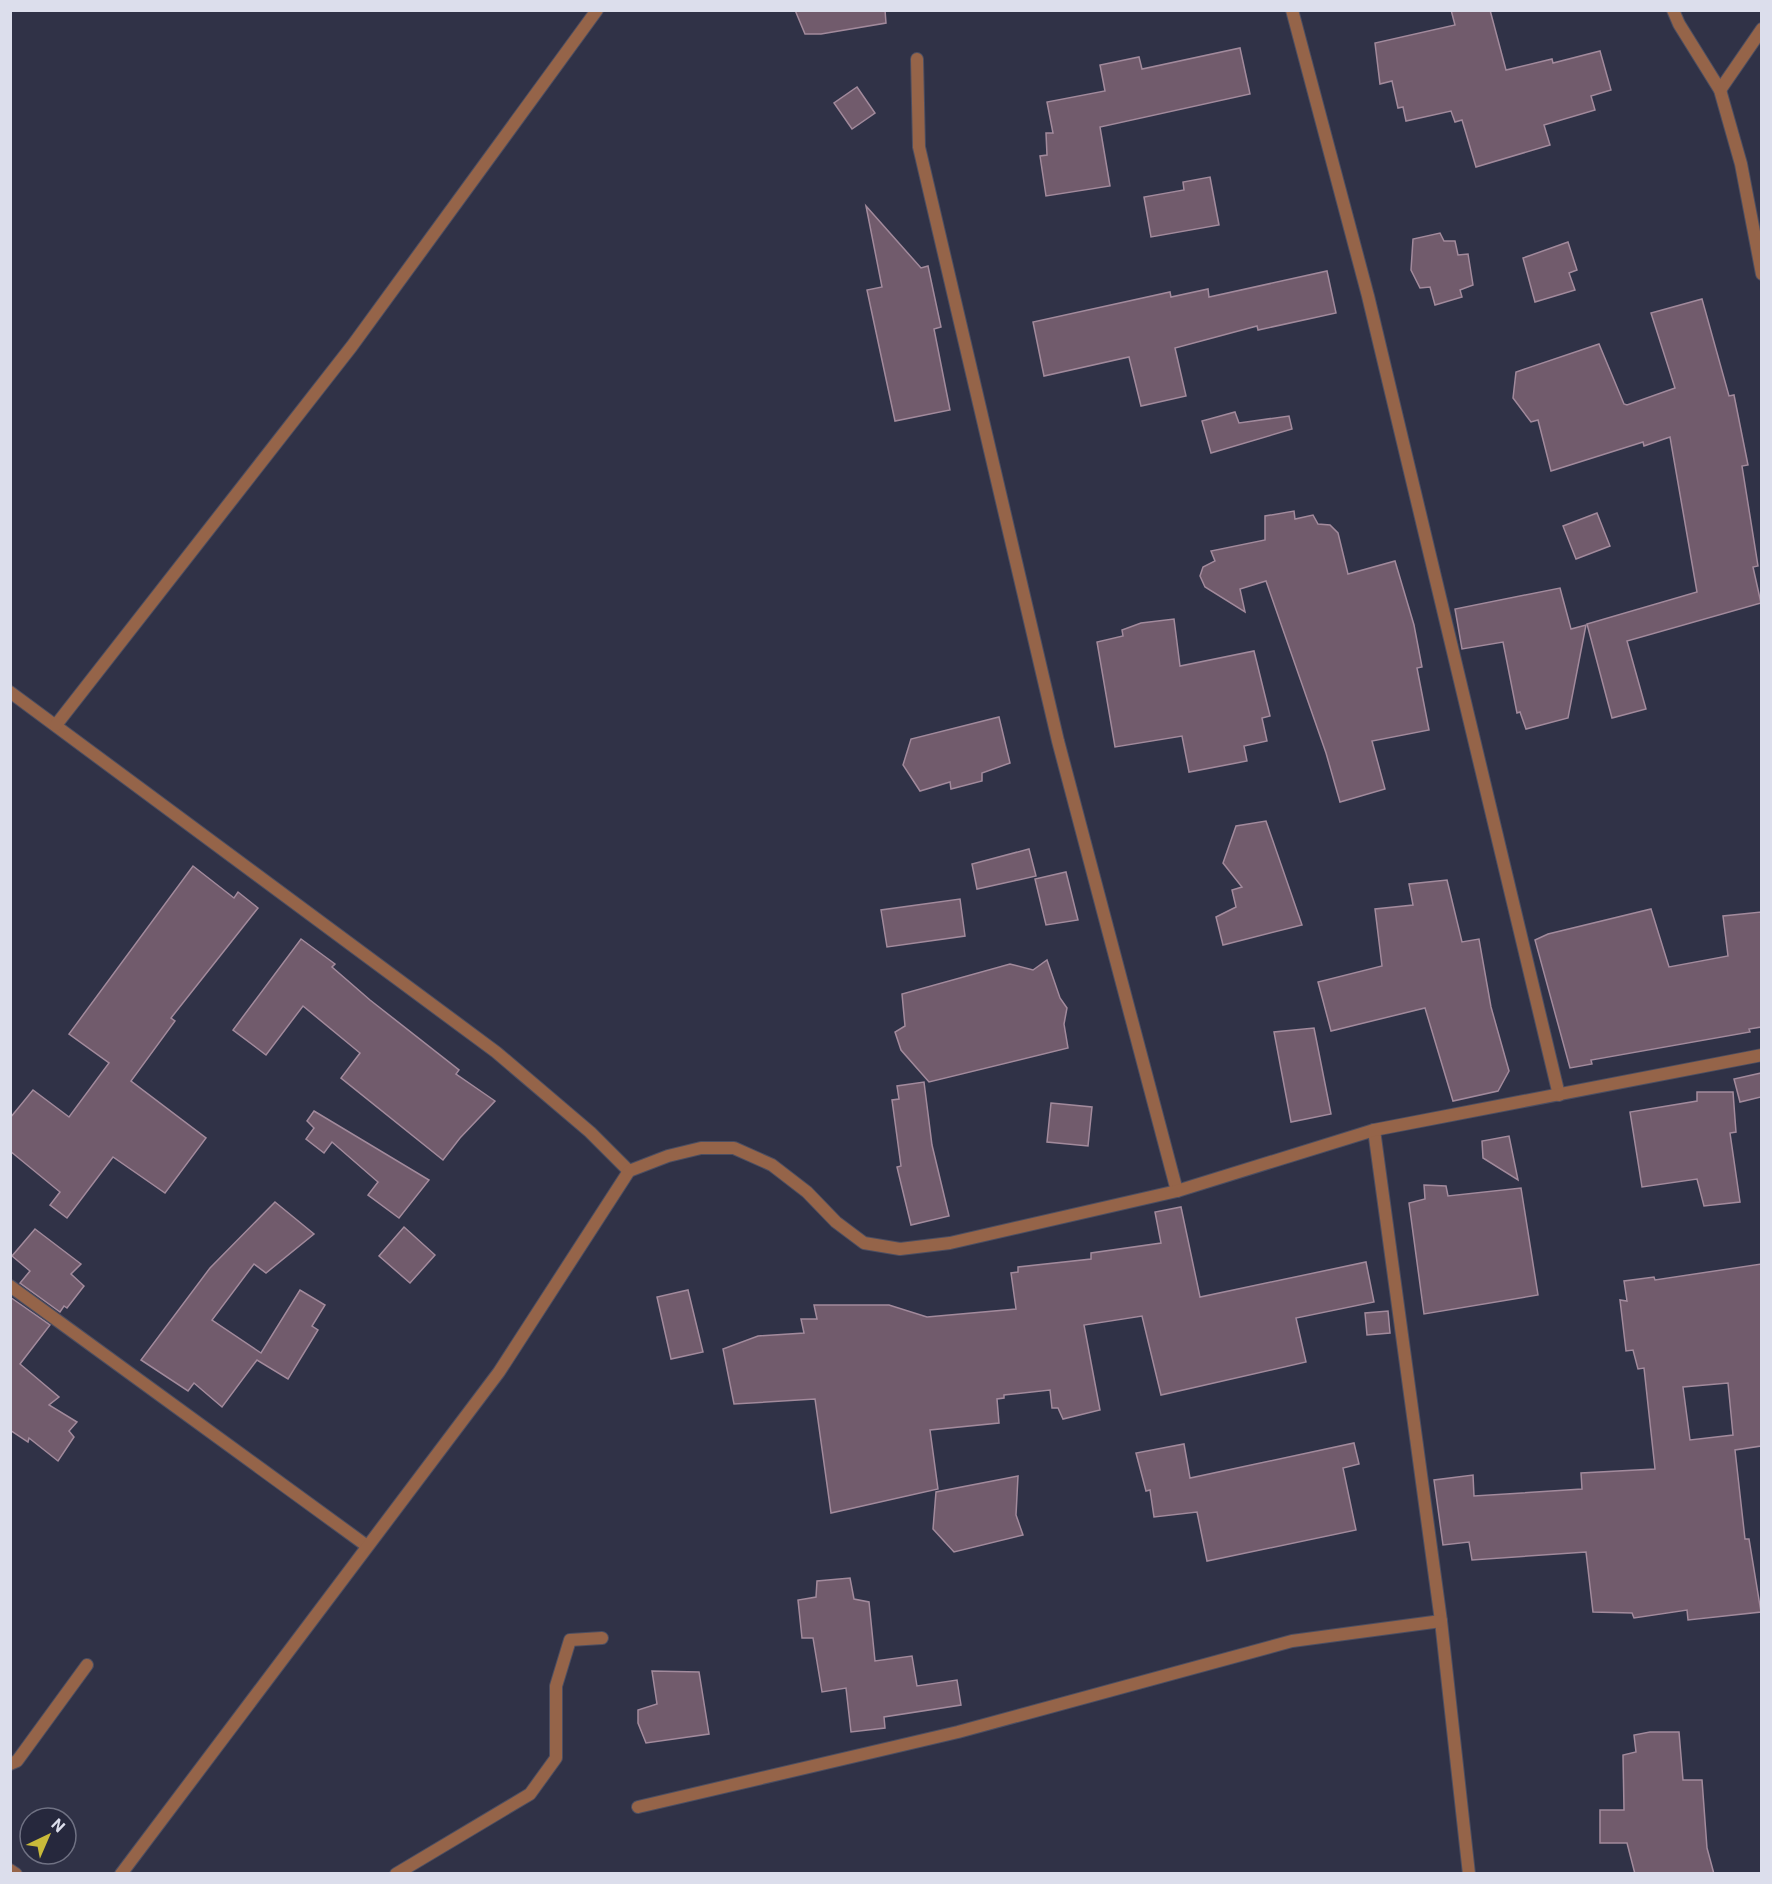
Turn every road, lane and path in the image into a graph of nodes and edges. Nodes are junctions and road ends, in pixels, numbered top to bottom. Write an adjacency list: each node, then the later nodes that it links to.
1 (597, 10): 10 (street)
2 (1292, 10): 12 (street)
3 (1673, 10): 6 (street)
4 (1761, 29): 6 (street)
5 (917, 59): 15 (street)
6 (1720, 90): 7 (street)
7 (1760, 246): 8 (street)
8 (1761, 274)
9 (10, 692): 10 (street)
10 (56, 725): 14 (street)
11 (1761, 1055): 12 (street)
12 (1559, 1095): 13 (street)
13 (1374, 1130): 15 (street); 18 (street)
14 (629, 1171): 15 (street); 17 (street)
15 (1177, 1191)
16 (10, 1286): 17 (street)
17 (367, 1546): 25 (street)
18 (1441, 1621): 22 (street); 27 (street)
19 (602, 1638): 26 (street)
20 (87, 1665): 21 (street)
21 (10, 1764)
22 (638, 1807)
23 (10, 1870): 24 (street)
24 (16, 1874)
25 (120, 1874)
26 (396, 1874)
27 (1469, 1874)

